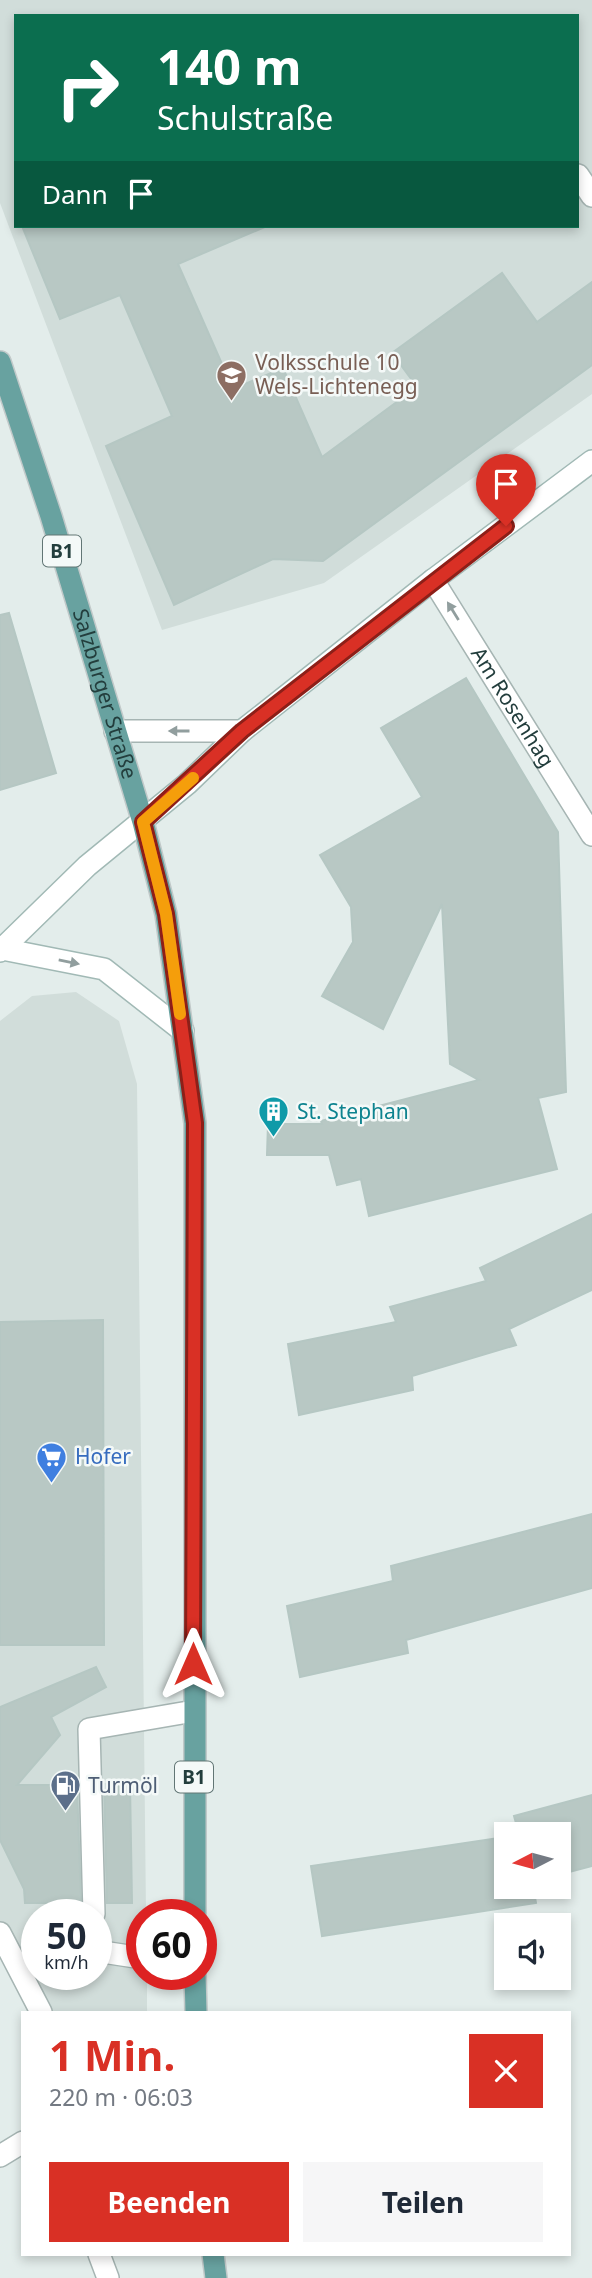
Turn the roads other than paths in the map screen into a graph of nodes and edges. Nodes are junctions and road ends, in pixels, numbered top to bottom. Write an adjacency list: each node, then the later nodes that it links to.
1 (579, 176): 2 (street)
2 (592, 196)
3 (0, 362): 6 (main road, Salzburger Straße / B1)
4 (592, 461): 5 (street)
5 (433, 580): 7 (street); 9 (street, Am Rosenhag, one-way to 5)
6 (115, 731): 7 (street, one-way to 6); 8 (main road, Salzburger Straße / B1)
7 (242, 731): 8 (street)
8 (143, 822): 10 (street); 11 (main road, Salzburger Straße / B1)
9 (592, 835)
10 (1, 950): 11 (street, one-way to 11)
11 (183, 1031): 12 (main road, Salzburger Straße / B1)
12 (194, 1712): 13 (street); 14 (main road, Salzburger Straße / B1)
13 (94, 1899)
14 (195, 1899)
15 (1, 1936): 17 (street)
16 (195, 1990): 18 (main road)
17 (40, 2011)
18 (195, 2011)
19 (21, 2144): 20 (street)
20 (0, 2156)
21 (100, 2256): 23 (street)
22 (213, 2256): 24 (main road)
23 (108, 2278)
24 (216, 2278)

